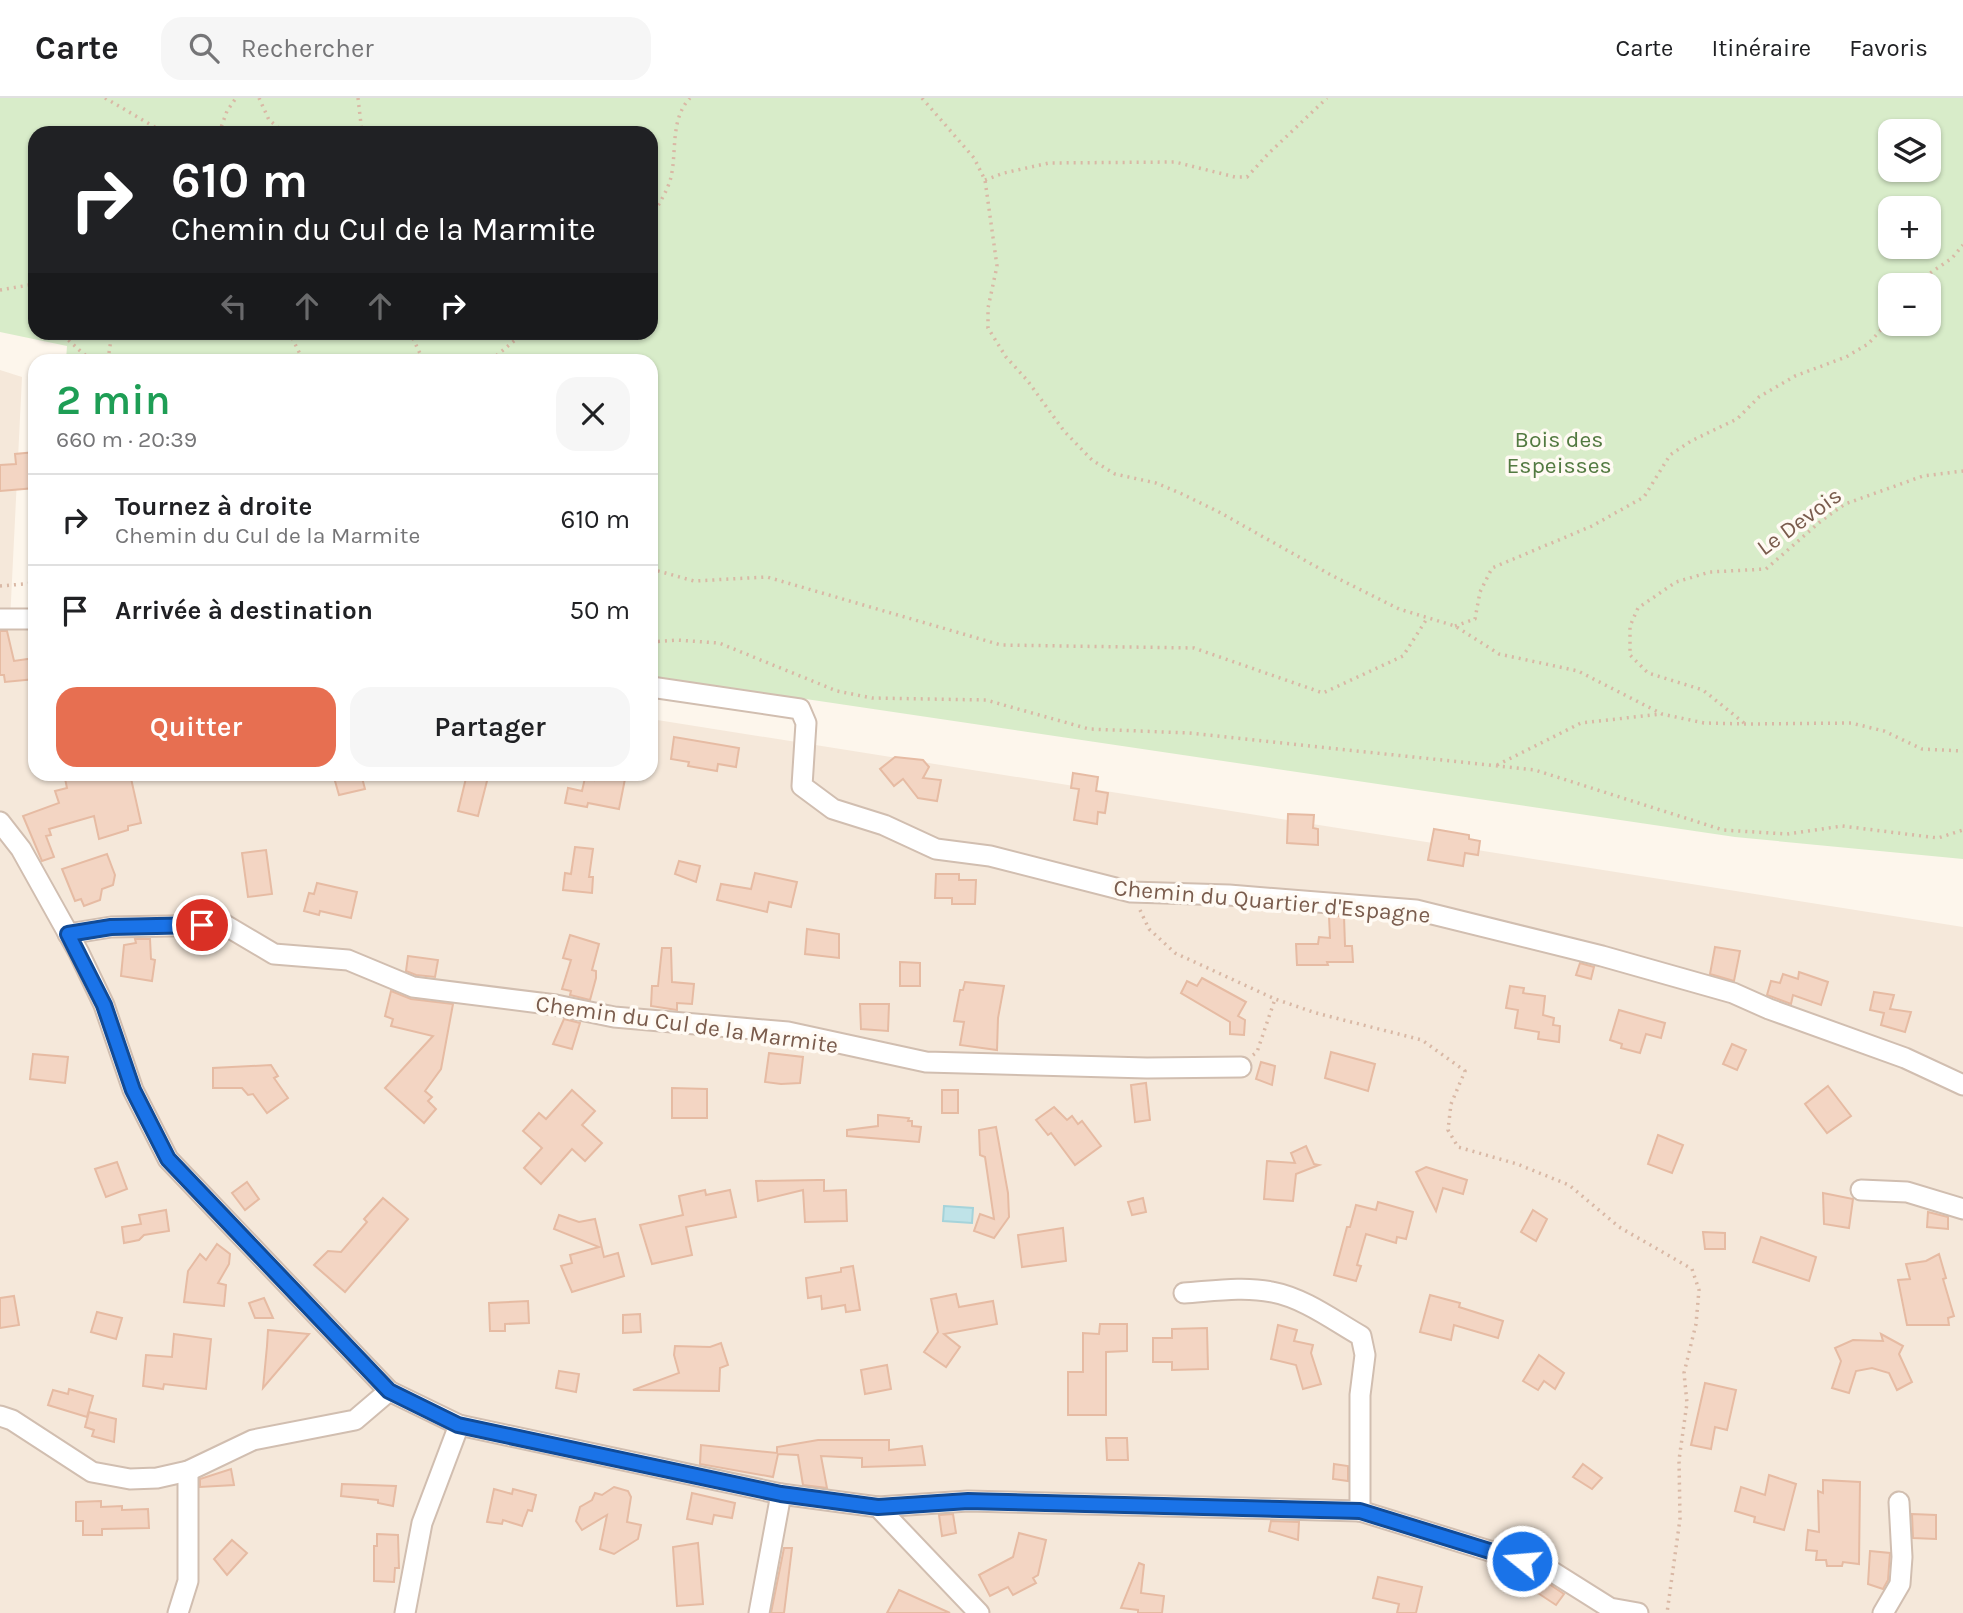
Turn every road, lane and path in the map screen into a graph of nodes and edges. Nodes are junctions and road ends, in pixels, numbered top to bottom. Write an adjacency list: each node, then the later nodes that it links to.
1 (105, 98): 8 (path)
2 (236, 98): 9 (path)
3 (259, 98): 10 (path)
4 (358, 98): 11 (path)
5 (690, 98): 13 (path)
6 (922, 98): 12 (path)
7 (1327, 98): 12 (path)
8 (153, 126)
9 (222, 126)
10 (276, 126)
11 (361, 126)
12 (985, 180): 27 (path)
13 (658, 203)
14 (1963, 245): 15 (path)
15 (1930, 273)
16 (28, 285): 17 (path)
17 (0, 290)
18 (1878, 333): 30 (path)
19 (70, 340): 21 (path)
20 (515, 340): 22 (path)
21 (83, 354)
22 (498, 354)
23 (1963, 471): 34 (path, Le Devois)
24 (658, 571): 27 (path)
25 (28, 584): 26 (path)
26 (0, 586)
27 (1428, 617): 30 (path)
28 (0, 619): 29 (street)
29 (28, 620)
30 (1455, 626): 33 (path)
31 (658, 642): 36 (path)
32 (658, 688): 39 (street, Chemin du Quartier d'Espagne)
33 (1662, 714): 34 (path); 36 (path)
34 (1748, 724): 35 (path)
35 (1963, 751)
36 (1495, 766): 38 (path)
37 (2, 828): 40 (street)
38 (1963, 830)
39 (1131, 892): 41 (path); 43 (street, Chemin du Quartier d'Espagne)
40 (68, 934): 42 (street, Chemin du Cul de la Marmite); 47 (street)
41 (1275, 999): 42 (path); 60 (path)
42 (1241, 1067)
43 (1963, 1085)
44 (1861, 1190): 45 (street)
45 (1963, 1209)
46 (1185, 1293): 54 (street)
47 (389, 1391): 49 (street); 50 (street)
48 (0, 1416): 50 (street)
49 (458, 1425): 51 (street); 56 (street)
50 (188, 1471): 55 (street)
51 (781, 1494): 53 (street); 57 (street)
52 (1899, 1502): 61 (street)
53 (878, 1507): 54 (street); 58 (street)
54 (1360, 1511): 59 (street)
55 (178, 1613)
56 (405, 1613)
57 (759, 1613)
58 (979, 1613)
59 (1638, 1613)
60 (1667, 1613)
61 (1883, 1613)

